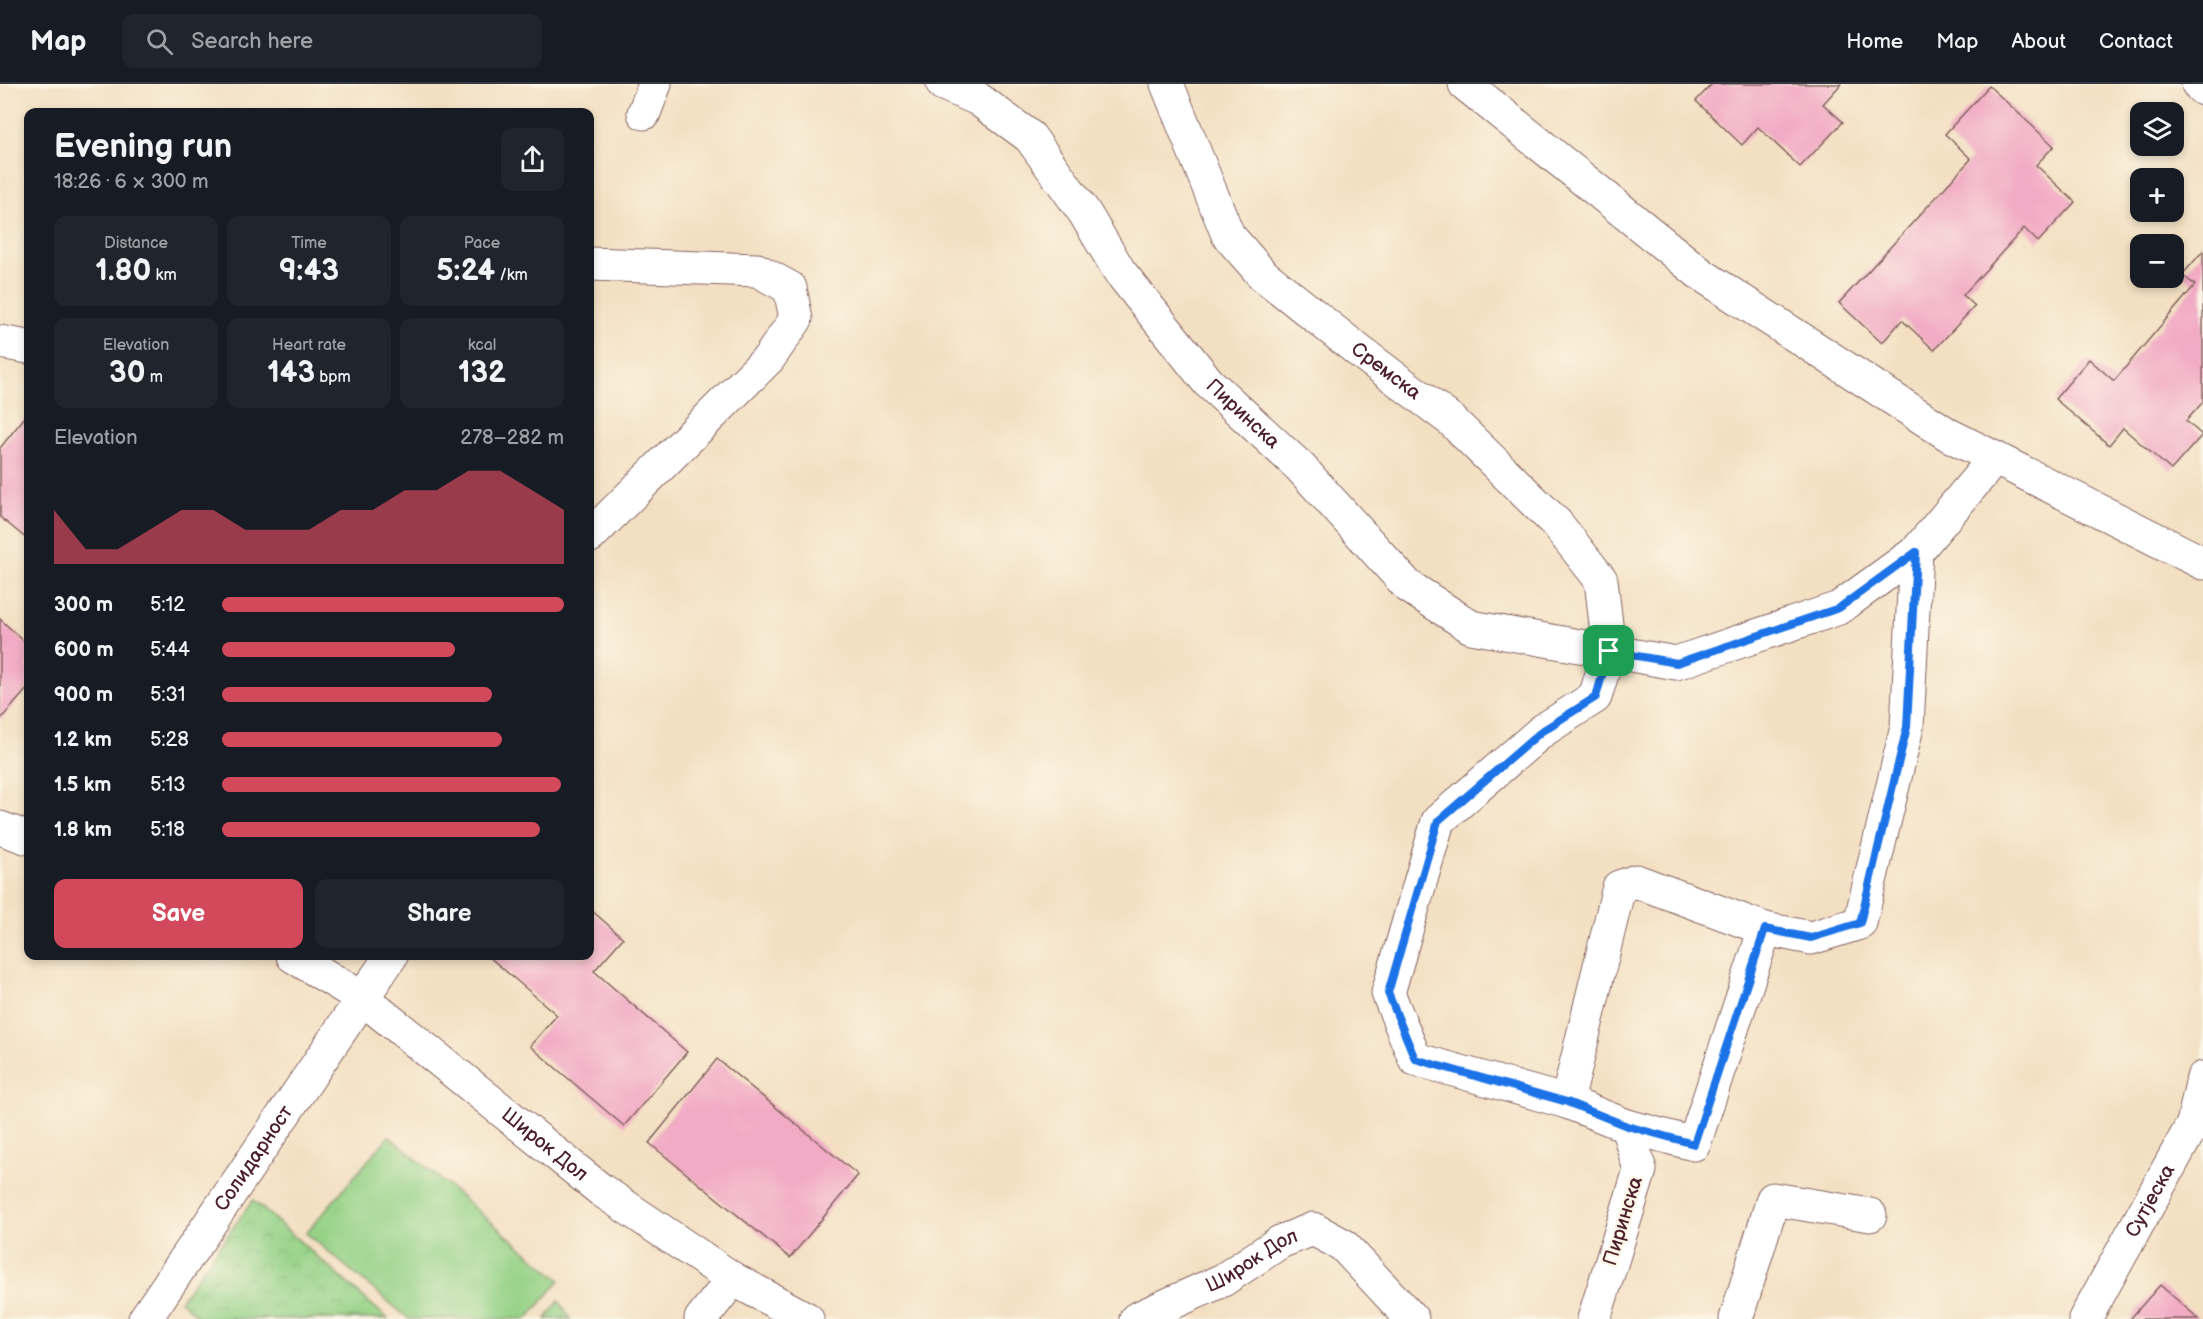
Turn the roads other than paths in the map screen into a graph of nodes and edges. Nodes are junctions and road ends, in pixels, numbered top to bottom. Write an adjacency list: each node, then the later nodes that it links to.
1 (943, 84): 13 (street, Пиринска)
2 (1167, 84): 13 (street, Сремска)
3 (1465, 84): 9 (street)
4 (2198, 84): 5 (street)
5 (2203, 89)
6 (594, 264): 10 (street)
7 (0, 342): 8 (street)
8 (24, 346)
9 (1995, 458): 11 (street, Пиринска); 12 (street)
10 (594, 532)
11 (1916, 552): 13 (street, Пиринска); 16 (street)
12 (2203, 563)
13 (1609, 651): 21 (street)
14 (0, 828): 15 (street)
15 (24, 837)
16 (1765, 929): 21 (street); 23 (street)
17 (300, 960): 19 (street, Широк Дол)
18 (388, 960): 19 (street, Солидарност)
19 (362, 998): 25 (street, Широк Дол); 26 (street, Солидарност)
20 (2203, 1078): 22 (street, Сутјеска)
21 (1567, 1102): 23 (street)
22 (2198, 1125): 33 (street, Сутјеска)
23 (1627, 1126): 31 (street, Пиринска)
24 (1870, 1215): 32 (street)
25 (733, 1279): 27 (street); 28 (street, Широк Дол)
26 (145, 1319)
27 (701, 1319)
28 (807, 1319)
29 (1136, 1319): 30 (street, Широк Дол)
30 (1412, 1319)
31 (1594, 1319)
32 (1736, 1319)
33 (2085, 1319)

